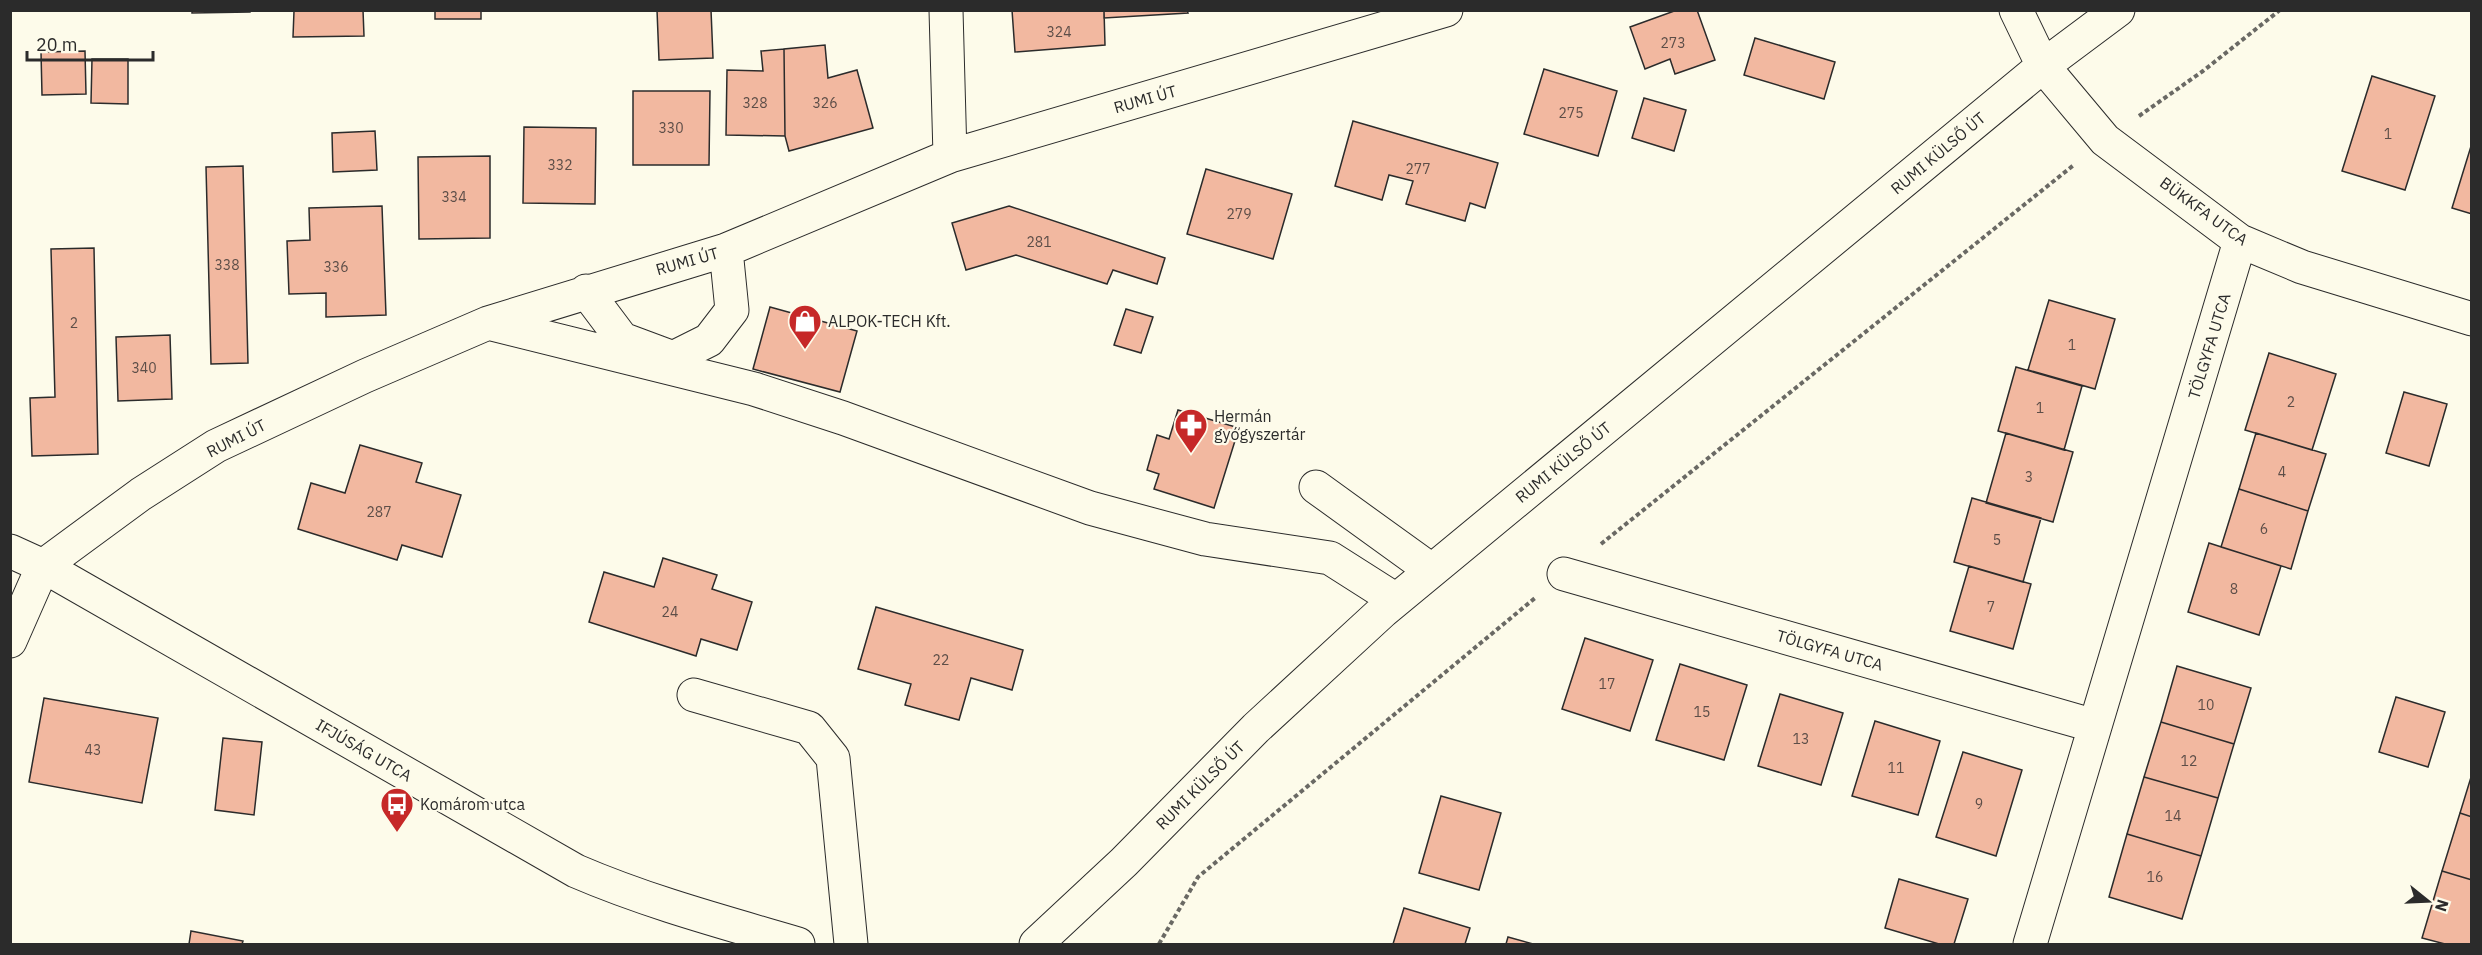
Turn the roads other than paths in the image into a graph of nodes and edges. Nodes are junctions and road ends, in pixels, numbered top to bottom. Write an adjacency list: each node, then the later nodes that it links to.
1 (946, 10): 6 (street)
2 (1446, 10): 6 (street, RUMI ÚT)
3 (2016, 10): 5 (street, BÜKKFA UTCA)
4 (2118, 10): 5 (street, RUMI KÜLSŐ ÚT)
5 (2043, 66): 7 (street, BÜKKFA UTCA); 15 (street, RUMI KÜLSŐ ÚT)
6 (950, 156): 8 (street, RUMI ÚT)
7 (2240, 241): 10 (street, BÜKKFA UTCA); 20 (street, TÖLGYFA UTCA)
8 (726, 250): 9 (street, RUMI ÚT); 9 (street)
9 (586, 291): 11 (street, RUMI ÚT)
10 (2472, 320)
11 (488, 323): 14 (street, RUMI ÚT); 17 (street)
12 (1316, 487): 15 (street)
13 (10, 551): 14 (street)
14 (43, 566): 18 (street, RUMI ÚT); 21 (street, IFJÚSÁG UTCA)
15 (1431, 570): 17 (street, RUMI KÜLSŐ ÚT)
16 (1564, 574): 20 (street, TÖLGYFA UTCA)
17 (1396, 600): 23 (street, RUMI KÜLSŐ ÚT)
18 (10, 641)
19 (694, 695): 22 (street)
20 (2095, 726): 24 (street, TÖLGYFA UTCA)
21 (798, 945)
22 (851, 945)
23 (1036, 945)
24 (2030, 945)

